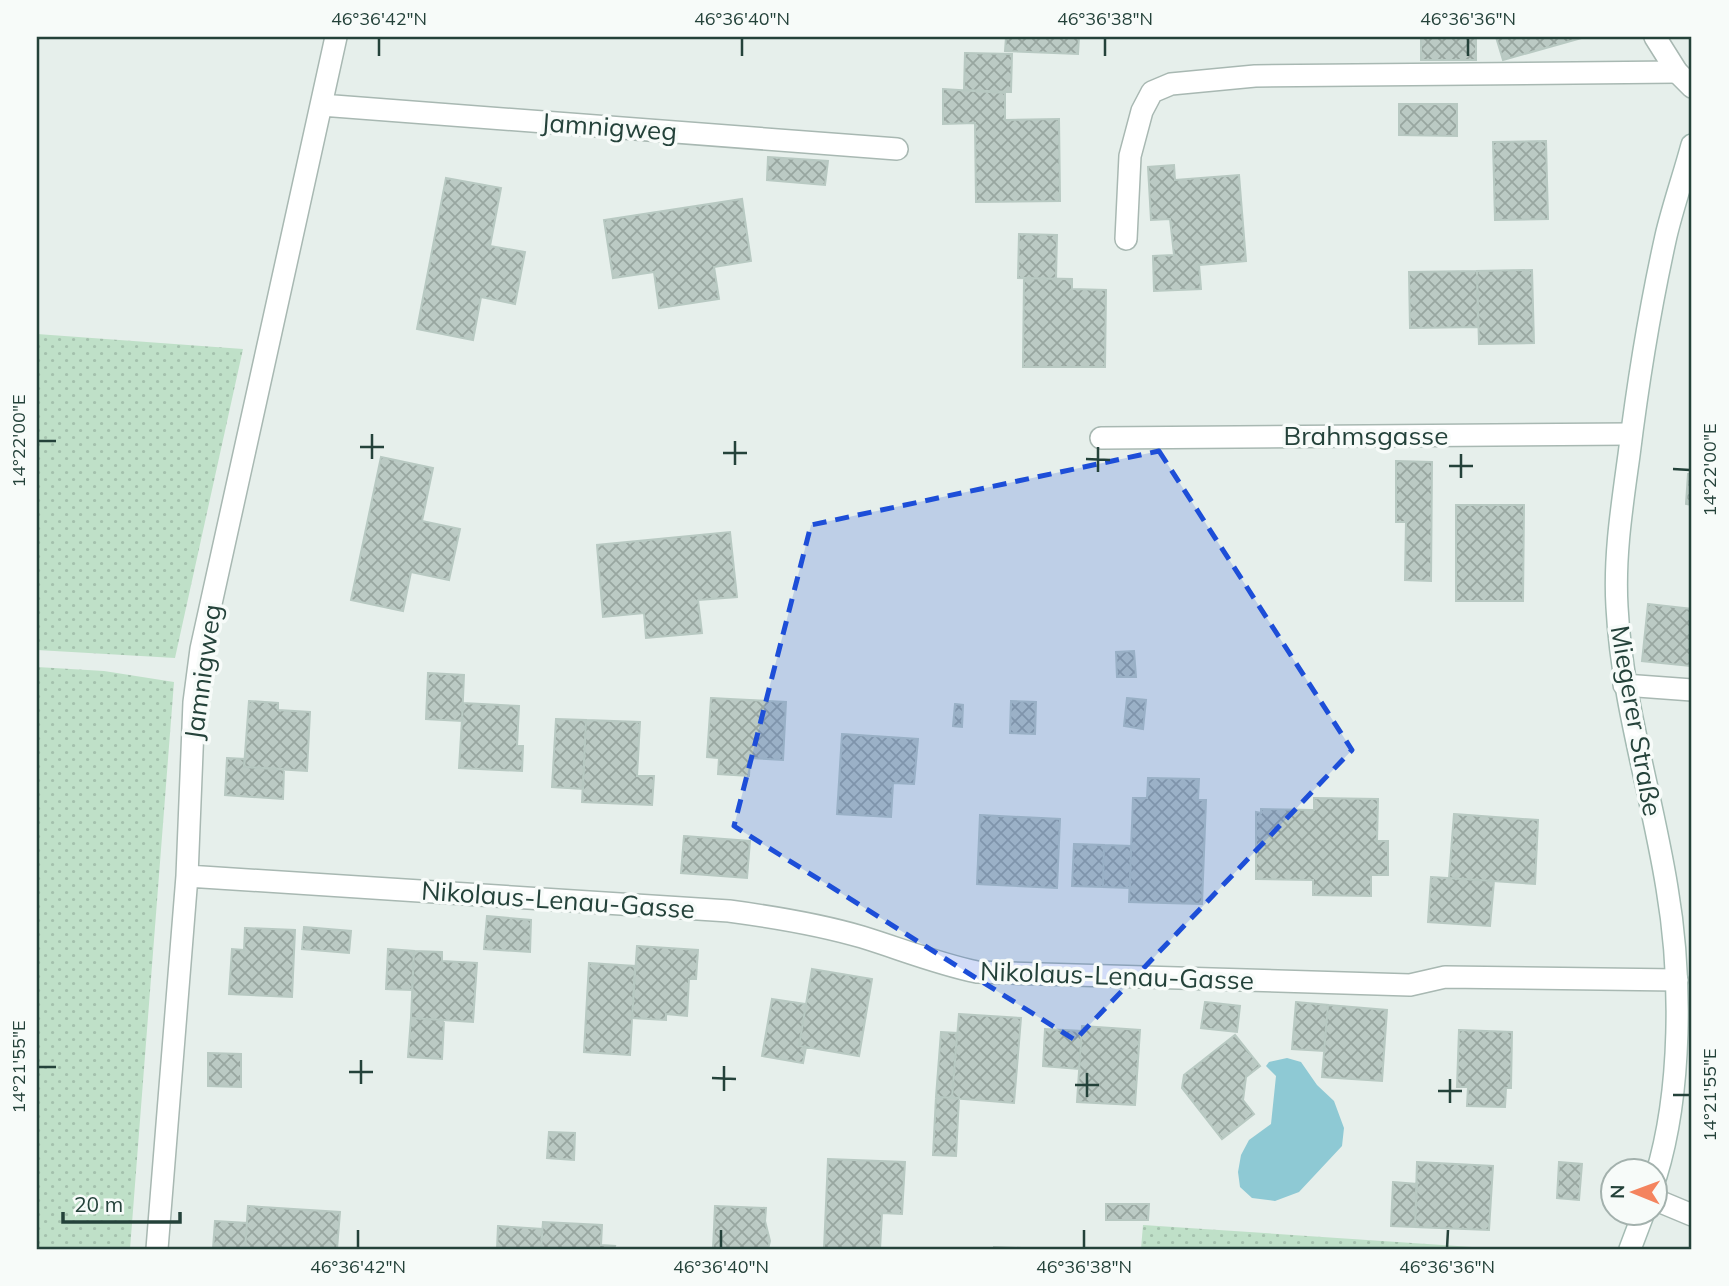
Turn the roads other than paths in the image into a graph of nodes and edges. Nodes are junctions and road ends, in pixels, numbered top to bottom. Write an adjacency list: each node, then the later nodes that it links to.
1 (336, 37): 4 (street, Jamnigweg)
2 (1655, 37): 3 (street)
3 (1685, 80): 7 (street)
4 (321, 105): 6 (street, Jamnigweg); 12 (street, Jamnigweg)
5 (1692, 145): 8 (street, Miegerer Straße)
6 (897, 149)
7 (1126, 240)
8 (1631, 434): 9 (street, Brahmsgasse); 10 (street, Miegerer Straße)
9 (1101, 438)
10 (1624, 685): 11 (street); 13 (street, Miegerer Straße)
11 (1692, 690)
12 (187, 876): 13 (street, Nikolaus-Lenau-Gasse); 18 (street, Jamnigweg)
13 (1677, 980): 14 (street, Miegerer Straße)
14 (1660, 1156)
15 (1670, 1206): 16 (street)
16 (1692, 1215)
17 (1638, 1226): 19 (street)
18 (157, 1249)
19 (1630, 1249)

